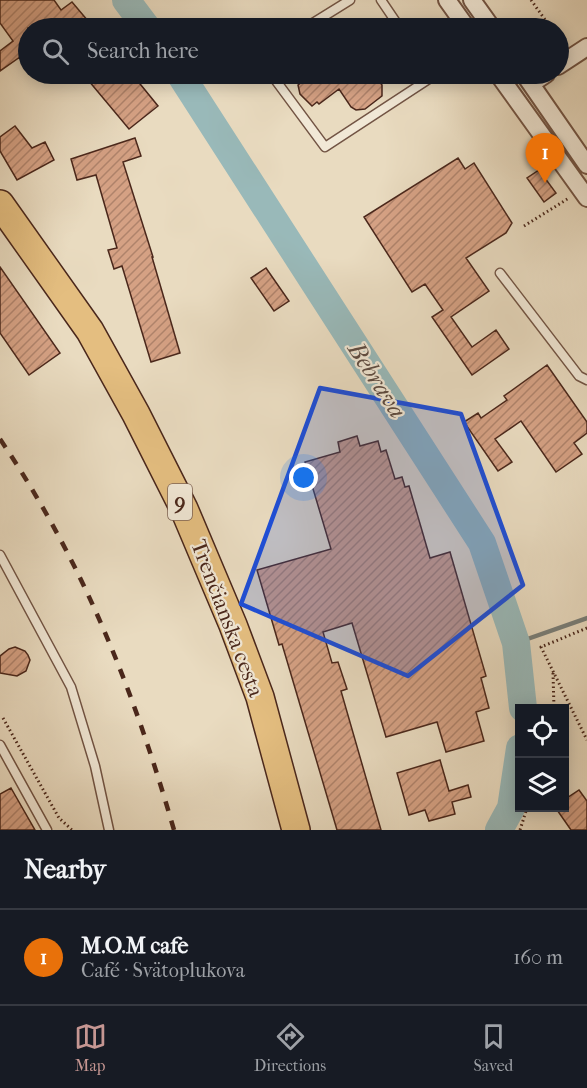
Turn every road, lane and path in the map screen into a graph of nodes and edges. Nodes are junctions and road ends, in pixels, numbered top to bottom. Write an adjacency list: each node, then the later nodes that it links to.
1 (350, 0): 6 (lane)
2 (381, 0): 7 (lane)
3 (447, 0): 8 (street)
4 (472, 0): 9 (street)
5 (531, 0): 10 (path)
6 (321, 18)
7 (393, 18)
8 (460, 18)
9 (485, 18)
10 (544, 18)
11 (587, 47): 12 (street)
12 (569, 59)
13 (278, 84): 14 (lane)
14 (417, 84)
15 (505, 84): 18 (street)
16 (530, 84): 17 (street)
17 (587, 165)
18 (580, 197): 20 (path)
19 (0, 204): 36 (main road, Trenčianska cesta / 9)
20 (524, 226)
21 (500, 273): 22 (lane)
22 (587, 380)
23 (0, 555): 35 (lane)
24 (587, 628): 25 (path)
25 (553, 671): 26 (path); 28 (path)
26 (554, 704)
27 (3, 718): 31 (path)
28 (587, 740)
29 (0, 745): 33 (lane)
30 (30, 755): 31 (path)
31 (25, 757): 34 (path)
32 (525, 812): 37 (path)
33 (47, 830)
34 (72, 830)
35 (109, 830)
36 (296, 830)
37 (520, 830)

